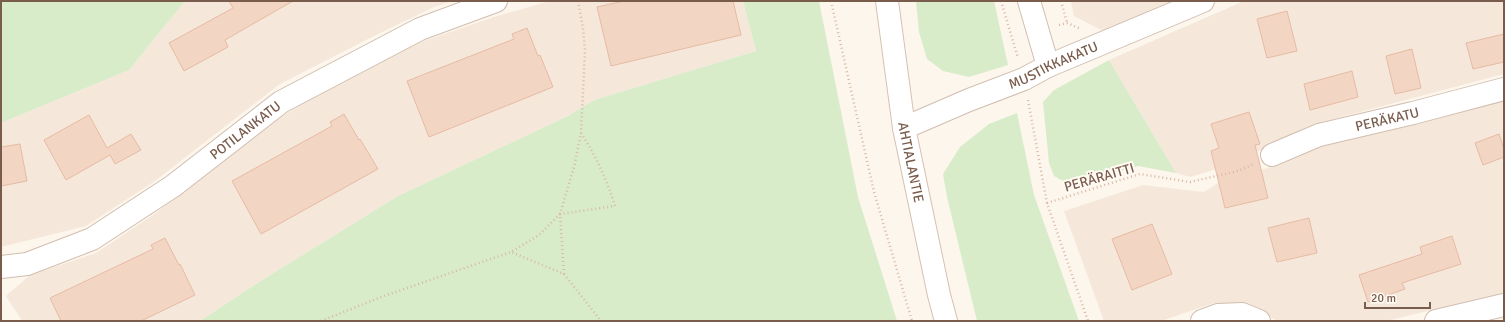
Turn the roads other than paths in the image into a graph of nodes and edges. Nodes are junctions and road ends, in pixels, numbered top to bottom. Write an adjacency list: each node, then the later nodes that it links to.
1 (496, 1): 9 (street, POTILANKATU)
2 (887, 1): 7 (street, AHTIALANTIE)
3 (1029, 1): 5 (street)
4 (1203, 1): 5 (street, MUSTIKKAKATU)
5 (1048, 66): 7 (street, MUSTIKKAKATU)
6 (1504, 89): 8 (street, PERÄKATU)
7 (904, 128): 11 (street, AHTIALANTIE)
8 (1272, 155)
9 (1, 267)
10 (1504, 305): 14 (street)
11 (946, 321)
12 (1202, 321): 13 (street)
13 (1259, 321)
14 (1436, 321)

